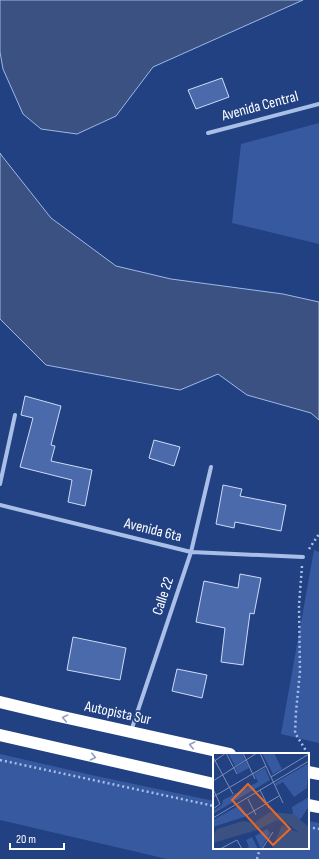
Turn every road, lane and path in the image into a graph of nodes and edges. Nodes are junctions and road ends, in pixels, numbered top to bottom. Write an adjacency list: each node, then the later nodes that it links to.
1 (319, 104): 2 (street, Avenida Central)
2 (208, 133)
3 (15, 415): 5 (street)
4 (211, 467): 8 (street, Calle 22)
5 (0, 484)
6 (0, 505): 8 (street, Avenida 6ta)
7 (319, 534): 9 (path)
8 (191, 552): 9 (street, Avenida 6ta); 11 (street, Calle 22)
9 (303, 557): 14 (path)
10 (0, 702): 11 (highway, Autopista Sur, one-way to 10)
11 (131, 732): 13 (highway, Autopista Sur, one-way to 11)
12 (0, 735): 18 (highway, one-way to 18)
13 (226, 753)
14 (307, 753)
15 (0, 760): 20 (path)
16 (309, 772): 17 (highway)
17 (319, 774)
18 (213, 784)
19 (309, 805): 21 (highway)
20 (213, 806)
21 (319, 807)
22 (309, 827): 23 (path)
23 (319, 829)
24 (260, 849): 25 (path)
25 (257, 859)

